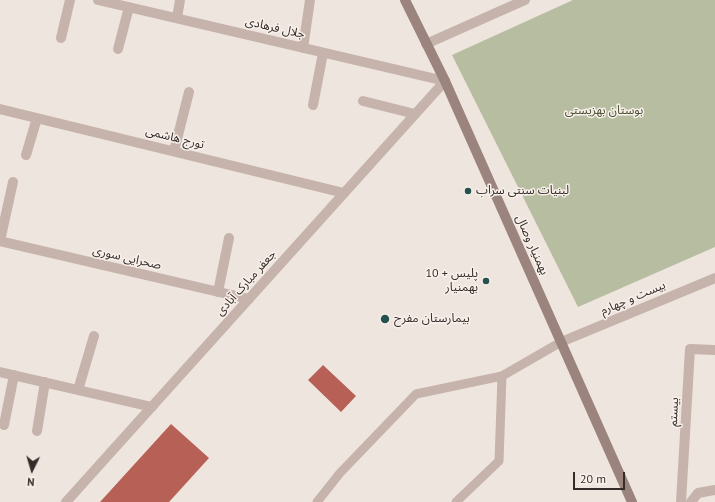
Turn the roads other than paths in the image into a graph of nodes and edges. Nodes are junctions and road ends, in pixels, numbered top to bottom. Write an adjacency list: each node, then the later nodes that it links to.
1 (70, 0): 9 (street)
2 (98, 0): 7 (street, جلال فرهادی)
3 (180, 0): 8 (street)
4 (310, 0): 11 (street)
5 (405, 0): 10 (main road, بهمنیار وصال)
6 (525, 0): 10 (street)
7 (129, 7): 8 (street, جلال فرهادی); 12 (street)
8 (177, 18): 11 (street, جلال فرهادی)
9 (61, 38)
10 (426, 44): 14 (main road, بهمنیار وصال)
11 (303, 48): 13 (street, جلال فرهادی)
12 (118, 49)
13 (323, 53): 14 (street, جلال فرهادی); 17 (street)
14 (445, 81): 19 (street, جعفر مبارک آبادی); 31 (main road, بهمنیار وصال)
15 (188, 92): 21 (street)
16 (363, 101): 19 (street)
17 (313, 105)
18 (0, 109): 20 (street, تورج هاشمی)
19 (415, 114): 24 (street, جعفر مبارک آبادی)
20 (37, 118): 21 (street, تورج هاشمی); 22 (street)
21 (174, 151): 24 (street, تورج هاشمی)
22 (26, 154)
23 (13, 182): 26 (street)
24 (344, 193): 29 (street, جعفر مبارک آبادی)
25 (229, 238): 28 (street)
26 (0, 241): 28 (street, صحرایی سوری)
27 (715, 278): 31 (street, بیست و چهارم)
28 (218, 292): 29 (street, صحرایی سوری)
29 (249, 299): 38 (street, جعفر مبارک آبادی)
30 (94, 336): 37 (street)
31 (561, 342): 35 (lane); 45 (main road, بهمنیار وصال)
32 (715, 350): 46 (street, بیستم)
33 (0, 372): 34 (street)
34 (14, 375): 36 (street); 39 (street)
35 (502, 376): 43 (lane); 44 (lane)
36 (45, 382): 37 (street); 40 (street)
37 (78, 390): 38 (street)
38 (152, 407): 42 (street, جعفر مبارک آبادی)
39 (4, 425)
40 (37, 431)
41 (715, 490): 47 (street)
42 (66, 502)
43 (317, 502)
44 (456, 502)
45 (632, 502)
46 (681, 502)
47 (691, 502)

